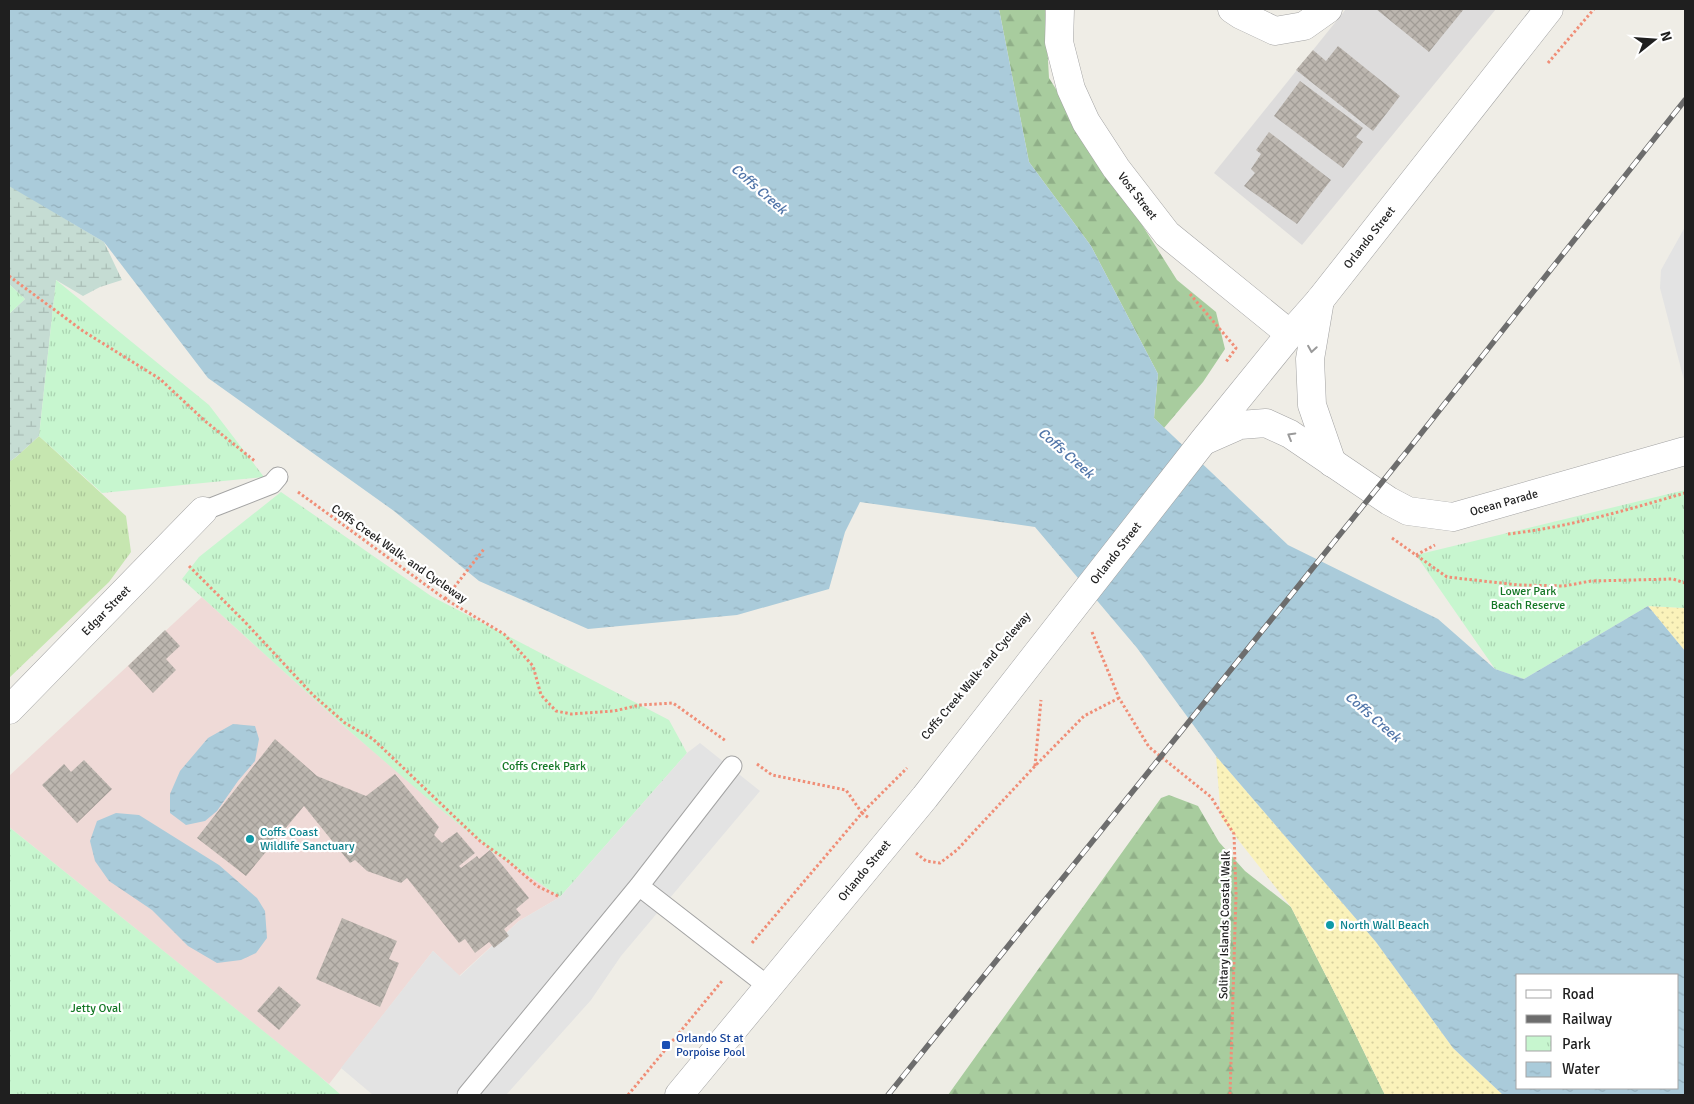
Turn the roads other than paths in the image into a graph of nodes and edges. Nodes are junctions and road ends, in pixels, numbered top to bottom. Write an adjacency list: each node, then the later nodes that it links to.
1 (1060, 9): 6 (street, Vost Street)
2 (1232, 9): 3 (street)
3 (1328, 9)
4 (1549, 9): 5 (street, Orlando Street)
5 (1320, 300): 6 (street, Orlando Street); 9 (street, one-way to 9)
6 (1290, 334): 7 (street, Orlando Street)
7 (1204, 440): 9 (street, Ocean Parade, one-way to 7); 15 (street, Orlando Street)
8 (1685, 451): 9 (street, Ocean Parade)
9 (1332, 463)
10 (278, 477): 11 (lane)
11 (203, 511): 12 (street, Edgar Street)
12 (9, 710)
13 (732, 766): 14 (lane)
14 (639, 886): 15 (lane); 16 (lane)
15 (769, 987): 17 (street, Orlando Street)
16 (467, 1095)
17 (679, 1095)

